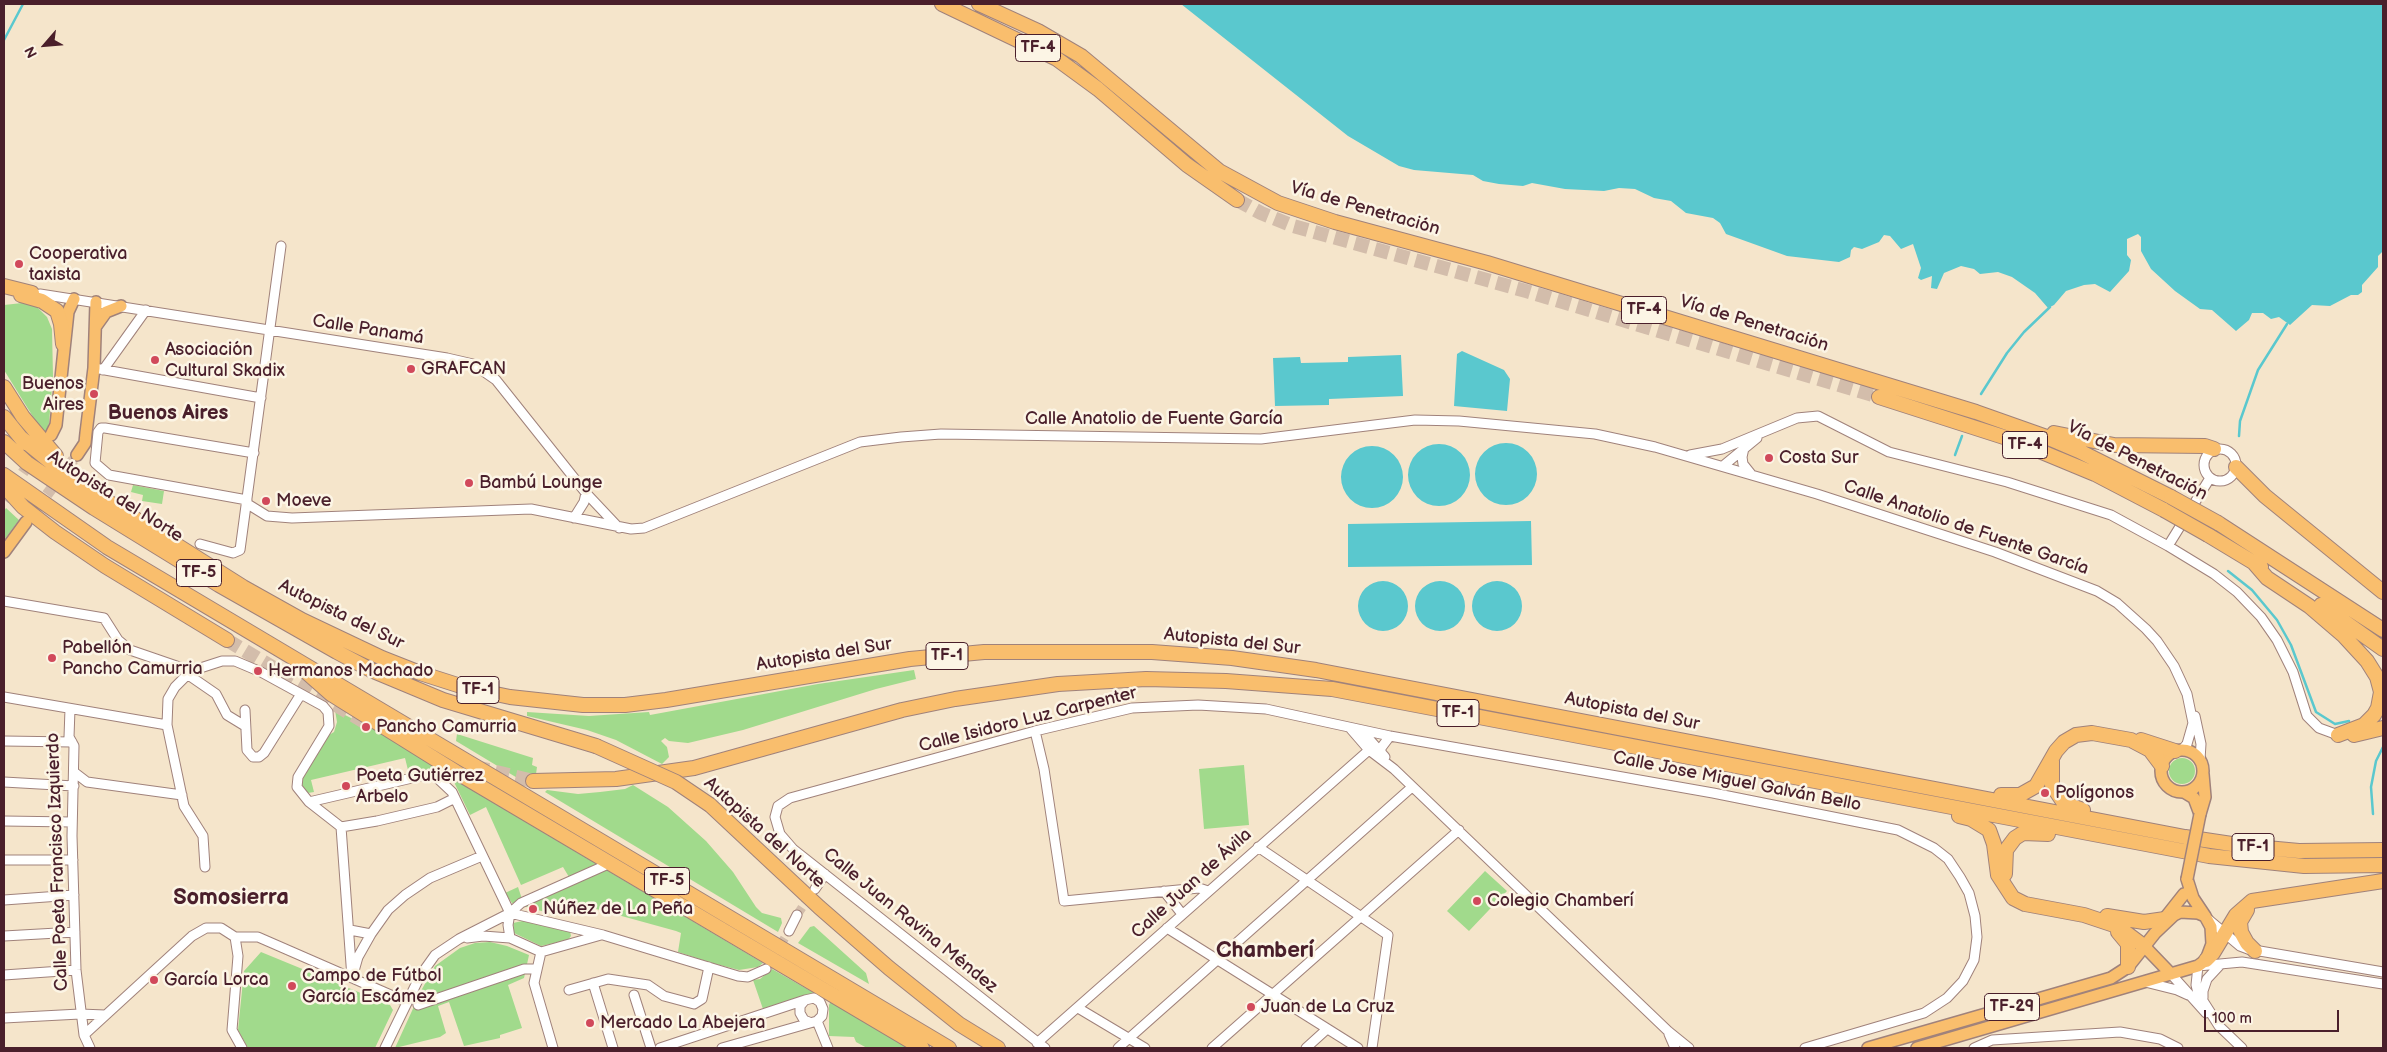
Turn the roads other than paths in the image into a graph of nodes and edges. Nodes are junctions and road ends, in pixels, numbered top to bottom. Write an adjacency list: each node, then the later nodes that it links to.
1 (942, 4): 3 (highway, TF-4)
2 (979, 4): 21 (highway, Vía de Penetración / TF-4)
3 (1237, 200)
4 (281, 246): 14 (street)
5 (4, 286): 7 (highway)
6 (4, 294): 8 (highway)
7 (40, 294): 8 (highway); 9 (street, Calle Panamá)
8 (21, 295): 15 (highway)
9 (74, 299): 10 (street, Calle Panamá); 15 (main road)
10 (96, 302): 11 (street, Calle Panamá); 13 (main road)
11 (121, 306): 12 (street, Calle Panamá); 13 (main road)
12 (146, 310): 14 (street, Calle Panamá); 16 (street)
13 (95, 327): 16 (main road)
14 (271, 330): 18 (street); 40 (street, Calle Panamá)
15 (63, 344): 23 (main road)
16 (98, 369): 18 (street); 31 (main road)
17 (4, 387): 42 (highway)
18 (261, 398): 30 (street)
19 (1879, 398): 43 (highway, Vía de Penetración / TF-4)
20 (4, 417): 24 (highway)
21 (1998, 420): 28 (highway); 43 (highway, Vía de Penetración / TF-4)
22 (1765, 432): 26 (street); 27 (street); 48 (street)
23 (51, 435)
24 (20, 437): 35 (highway); 42 (highway)
25 (4, 442): 29 (highway, Autopista del Norte / TF-5)
26 (1732, 445): 32 (street); 33 (street)
27 (1745, 447): 33 (street); 37 (street)
28 (2214, 449): 34 (street); 38 (street)
29 (16, 452): 35 (highway); 59 (highway, Autopista del Norte / TF-5)
30 (254, 452): 41 (street); 41 (street, Calle Anatolio de Fuente García)
31 (77, 455)
32 (1686, 456): 33 (street, Calle Anatolio de Fuente García); 46 (street, Calle Anatolio de Fuente García)
33 (1723, 466): 37 (street, Calle Anatolio de Fuente García)
34 (2236, 467): 38 (street); 51 (highway)
35 (51, 471): 42 (highway)
36 (4, 475): 56 (highway, TF-5)
37 (1751, 475): 62 (street, Calle Anatolio de Fuente García)
38 (2210, 478): 48 (street)
39 (4, 486): 55 (highway)
40 (586, 493): 44 (street); 46 (street, Calle Panamá)
41 (246, 502): 44 (street, Calle Anatolio de Fuente García); 47 (street)
42 (111, 504): 53 (highway, Autopista del Sur / TF-1)
43 (2168, 504): 50 (highway, Vía de Penetración / TF-4, bridge); 54 (highway, Vía de Penetración / TF-4, bridge)
44 (574, 518): 46 (street, Calle Anatolio de Fuente García)
45 (26, 522): 49 (main road)
46 (619, 528)
47 (200, 544)
48 (2168, 546): 72 (street)
49 (4, 552)
50 (2254, 562): 57 (highway, Vía de Penetración / TF-4); 72 (highway)
51 (2383, 592)
52 (4, 600): 58 (street)
53 (302, 620): 59 (highway); 90 (highway, Autopista del Sur / TF-1)
54 (2383, 630)
55 (226, 640)
56 (280, 649): 189 (highway); 190 (highway, TF-5)
57 (2383, 649)
58 (189, 672): 60 (street); 65 (street); 66 (street)
59 (392, 678): 191 (highway, Autopista del Norte / TF-5, bridge)
60 (301, 694): 66 (street); 93 (street)
61 (4, 697): 63 (street)
62 (2191, 707): 77 (street, Calle Anatolio de Fuente García); 79 (street, Calle Anatolio de Fuente García)
63 (70, 709): 65 (street); 75 (street, Calle Poeta Francisco Izquierdo)
64 (245, 710): 66 (street)
65 (167, 725): 91 (street)
66 (245, 726)
67 (1350, 728): 69 (street, Calle Isidoro Luz Carpenter); 70 (street, Calle Isidoro Luz Carpenter); 76 (street)
68 (2383, 728): 72 (highway)
69 (1361, 730): 71 (street, Calle Jose Miguel Galván Bello); 78 (street)
70 (1035, 731): 95 (street, Calle Isidoro Luz Carpenter); 118 (street)
71 (1390, 736): 78 (street); 200 (street, Calle Jose Miguel Galván Bello)
72 (2338, 736)
73 (2131, 740): 77 (highway); 80 (highway); 81 (highway)
74 (4, 741): 75 (street)
75 (72, 742): 83 (street, Calle Poeta Francisco Izquierdo)
76 (1368, 750): 82 (street); 103 (street, Calle Juan de Ávila)
77 (2178, 751): 79 (main road); 81 (main road)
78 (1380, 752): 82 (street)
79 (2200, 760): 84 (main road)
80 (2052, 761): 90 (highway); 99 (highway)
81 (2162, 766): 89 (main road)
82 (1394, 769): 88 (street)
83 (74, 772): 87 (street, Calle Poeta Francisco Izquierdo); 91 (street)
84 (2203, 774): 89 (main road); 96 (main road)
85 (533, 781): 94 (highway, Autopista del Sur / TF-1)
86 (4, 782): 87 (street)
87 (74, 786): 98 (street, Calle Poeta Francisco Izquierdo)
88 (1412, 786): 101 (street); 112 (street)
89 (2184, 792): 96 (main road)
90 (1957, 793): 99 (highway, Autopista del Sur / TF-1)
91 (182, 795): 110 (street)
92 (455, 798): 93 (street); 100 (street); 105 (street)
93 (309, 802): 100 (street)
94 (1940, 804): 102 (highway, Autopista del Sur / TF-1); 115 (highway)
95 (778, 806): 111 (street, Calle Juan Ravina Méndez)
96 (2200, 814): 113 (main road, bridge)
97 (4, 821): 98 (street)
98 (72, 822): 107 (street, Calle Poeta Francisco Izquierdo)
99 (2124, 826): 104 (highway, Autopista del Sur / TF-1)
100 (341, 827): 132 (street)
101 (1459, 830): 126 (street); 176 (street)
102 (2071, 830): 108 (highway, Autopista del Sur / TF-1); 115 (highway)
103 (1258, 847): 112 (street); 117 (street, Calle Juan de Ávila)
104 (2383, 850)
105 (482, 856): 122 (street); 135 (street)
106 (4, 860): 107 (street)
107 (72, 860): 119 (street, Calle Poeta Francisco Izquierdo)
108 (2383, 865)
109 (604, 866): 122 (street)
110 (205, 867)
111 (825, 874): 116 (street); 179 (street, Calle Juan Ravina Méndez)
112 (1307, 879): 126 (street); 146 (street)
113 (2187, 880): 127 (main road); 128 (main road)
114 (2383, 881): 120 (highway)
115 (2004, 884): 124 (highway)
116 (815, 889)
117 (1208, 891): 118 (street); 123 (street, Calle Juan de Ávila)
118 (1164, 892): 123 (street)
119 (74, 895): 121 (street); 134 (street, Calle Poeta Francisco Izquierdo)
120 (2280, 898): 136 (highway); 144 (highway)
121 (4, 900)
122 (510, 913): 130 (street); 140 (street); 141 (street)
123 (1182, 914): 131 (street, Calle Juan de Ávila)
124 (2084, 915): 128 (highway); 129 (highway)
125 (797, 916): 133 (street)
126 (1362, 916): 163 (street); 197 (street)
127 (2205, 916): 128 (main road); 136 (street); 147 (main road)
128 (2169, 917): 143 (main road, TF-29)
129 (2110, 925): 143 (highway); 150 (highway)
130 (573, 927): 137 (street); 142 (street)
131 (1167, 928): 146 (street); 169 (street, Calle Juan de Ávila)
132 (350, 930): 135 (street); 157 (street)
133 (789, 931)
134 (75, 932): 138 (street); 153 (street, Calle Poeta Francisco Izquierdo)
135 (371, 934): 157 (street)
136 (2225, 934): 144 (street); 147 (highway)
137 (604, 935): 142 (street); 149 (street)
138 (4, 936)
139 (235, 937): 157 (street); 171 (street); 181 (street)
140 (510, 938): 141 (street); 145 (street)
141 (459, 939): 167 (street)
142 (572, 943): 145 (street)
143 (2145, 947): 150 (main road, TF-29); 155 (main road)
144 (2255, 951): 154 (street)
145 (541, 952): 151 (street)
146 (1216, 959): 163 (street); 178 (street)
147 (2202, 963): 148 (street); 155 (main road, TF-29); 166 (street)
148 (2220, 965): 160 (street); 166 (street)
149 (709, 967): 152 (street); 159 (street)
150 (2128, 967): 201 (main road, TF-29)
151 (536, 969): 168 (street); 183 (street)
152 (766, 969)
153 (76, 970): 156 (street); 170 (street, Calle Poeta Francisco Izquierdo)
154 (2382, 971)
155 (2171, 974): 158 (main road, TF-29); 164 (street)
156 (4, 975)
157 (352, 978): 167 (street)
158 (2140, 981): 164 (street); 202 (main road, TF-29)
159 (593, 983): 161 (street); 184 (street)
160 (2383, 984)
161 (569, 990)
162 (634, 995): 185 (street)
163 (1272, 995): 175 (street); 194 (street)
164 (2189, 995): 174 (street)
165 (805, 1000): 173 (street); 173 (street); 186 (street)
166 (2203, 1001): 174 (street)
167 (407, 1002): 182 (street)
168 (418, 1005)
169 (1078, 1008): 178 (street); 179 (street, Calle Juan de Ávila)
170 (80, 1014): 171 (street); 172 (street); 177 (street, Calle Poeta Francisco Izquierdo)
171 (105, 1015): 177 (street)
172 (4, 1018)
173 (813, 1022): 187 (street); 188 (street)
174 (2218, 1026): 205 (street)
175 (1327, 1029): 195 (street); 196 (street)
176 (1668, 1031): 198 (street); 199 (street)
177 (84, 1035): 180 (street, Calle Poeta Francisco Izquierdo)
178 (1128, 1038): 192 (street); 193 (street)
179 (1041, 1046)
180 (90, 1048)
181 (242, 1048)
182 (385, 1048)
183 (553, 1048)
184 (613, 1048)
185 (651, 1048)
186 (660, 1048)
187 (722, 1048)
188 (828, 1048)
189 (922, 1048)
190 (949, 1048)
191 (998, 1048)
192 (1118, 1048)
193 (1145, 1048)
194 (1212, 1048)
195 (1306, 1048)
196 (1358, 1048)
197 (1372, 1048)
198 (1675, 1048)
199 (1689, 1048)
200 (1806, 1048)
201 (1868, 1048)
202 (1917, 1048)
203 (1974, 1048): 204 (street)
204 (2178, 1048)
205 (2242, 1048)

